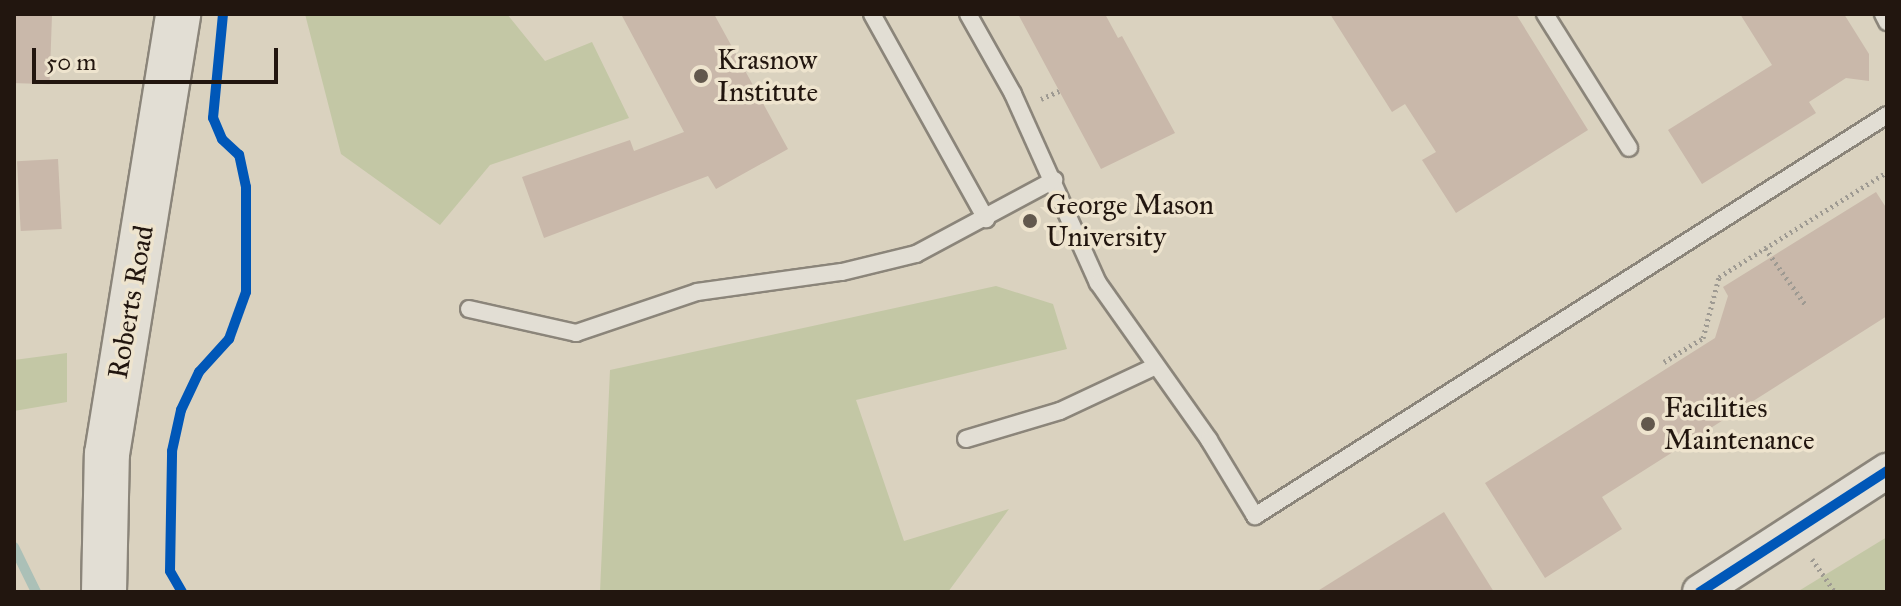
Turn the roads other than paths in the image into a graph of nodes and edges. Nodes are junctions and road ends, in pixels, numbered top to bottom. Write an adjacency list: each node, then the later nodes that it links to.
1 (178, 14): 15 (main road, Roberts Road)
2 (872, 14): 10 (lane)
3 (968, 14): 9 (lane)
4 (1545, 14): 8 (lane)
5 (1883, 14): 6 (lane)
6 (1887, 22)
7 (1887, 115): 12 (lane)
8 (1629, 148)
9 (1054, 180): 10 (lane); 12 (lane)
10 (986, 219): 11 (lane)
11 (469, 309)
12 (1156, 366): 13 (lane)
13 (966, 439)
14 (1887, 471): 16 (street)
15 (104, 592)
16 (1700, 592)

